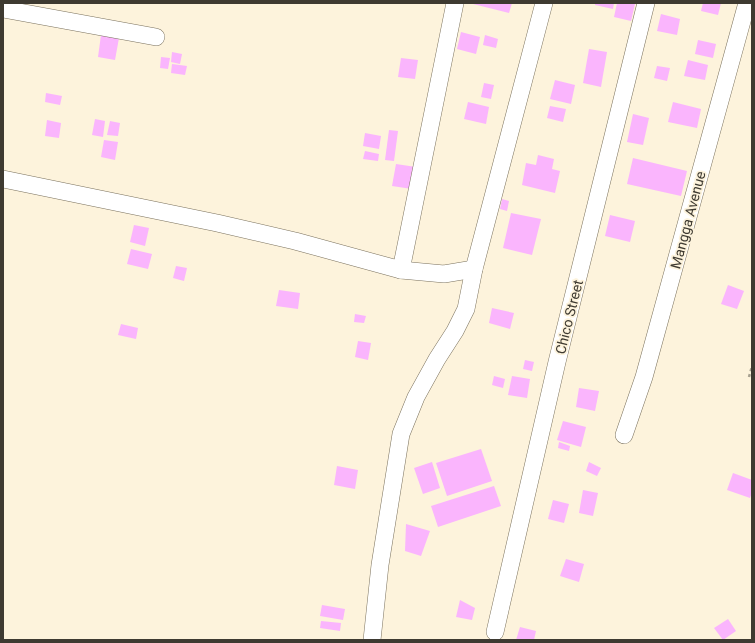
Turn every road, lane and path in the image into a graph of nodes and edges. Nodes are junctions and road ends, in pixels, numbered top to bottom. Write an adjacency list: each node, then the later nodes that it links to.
1 (454, 3): 9 (street)
2 (544, 3): 8 (street)
3 (646, 3): 13 (street, Chico Street)
4 (747, 3): 12 (street, Mangga Avenue)
5 (3, 9): 6 (street)
6 (156, 38)
7 (3, 179): 9 (street)
8 (474, 269): 9 (street); 14 (street)
9 (400, 270)
10 (752, 366): 11 (path)
11 (749, 377)
12 (624, 435)
13 (495, 632)
14 (372, 640)

